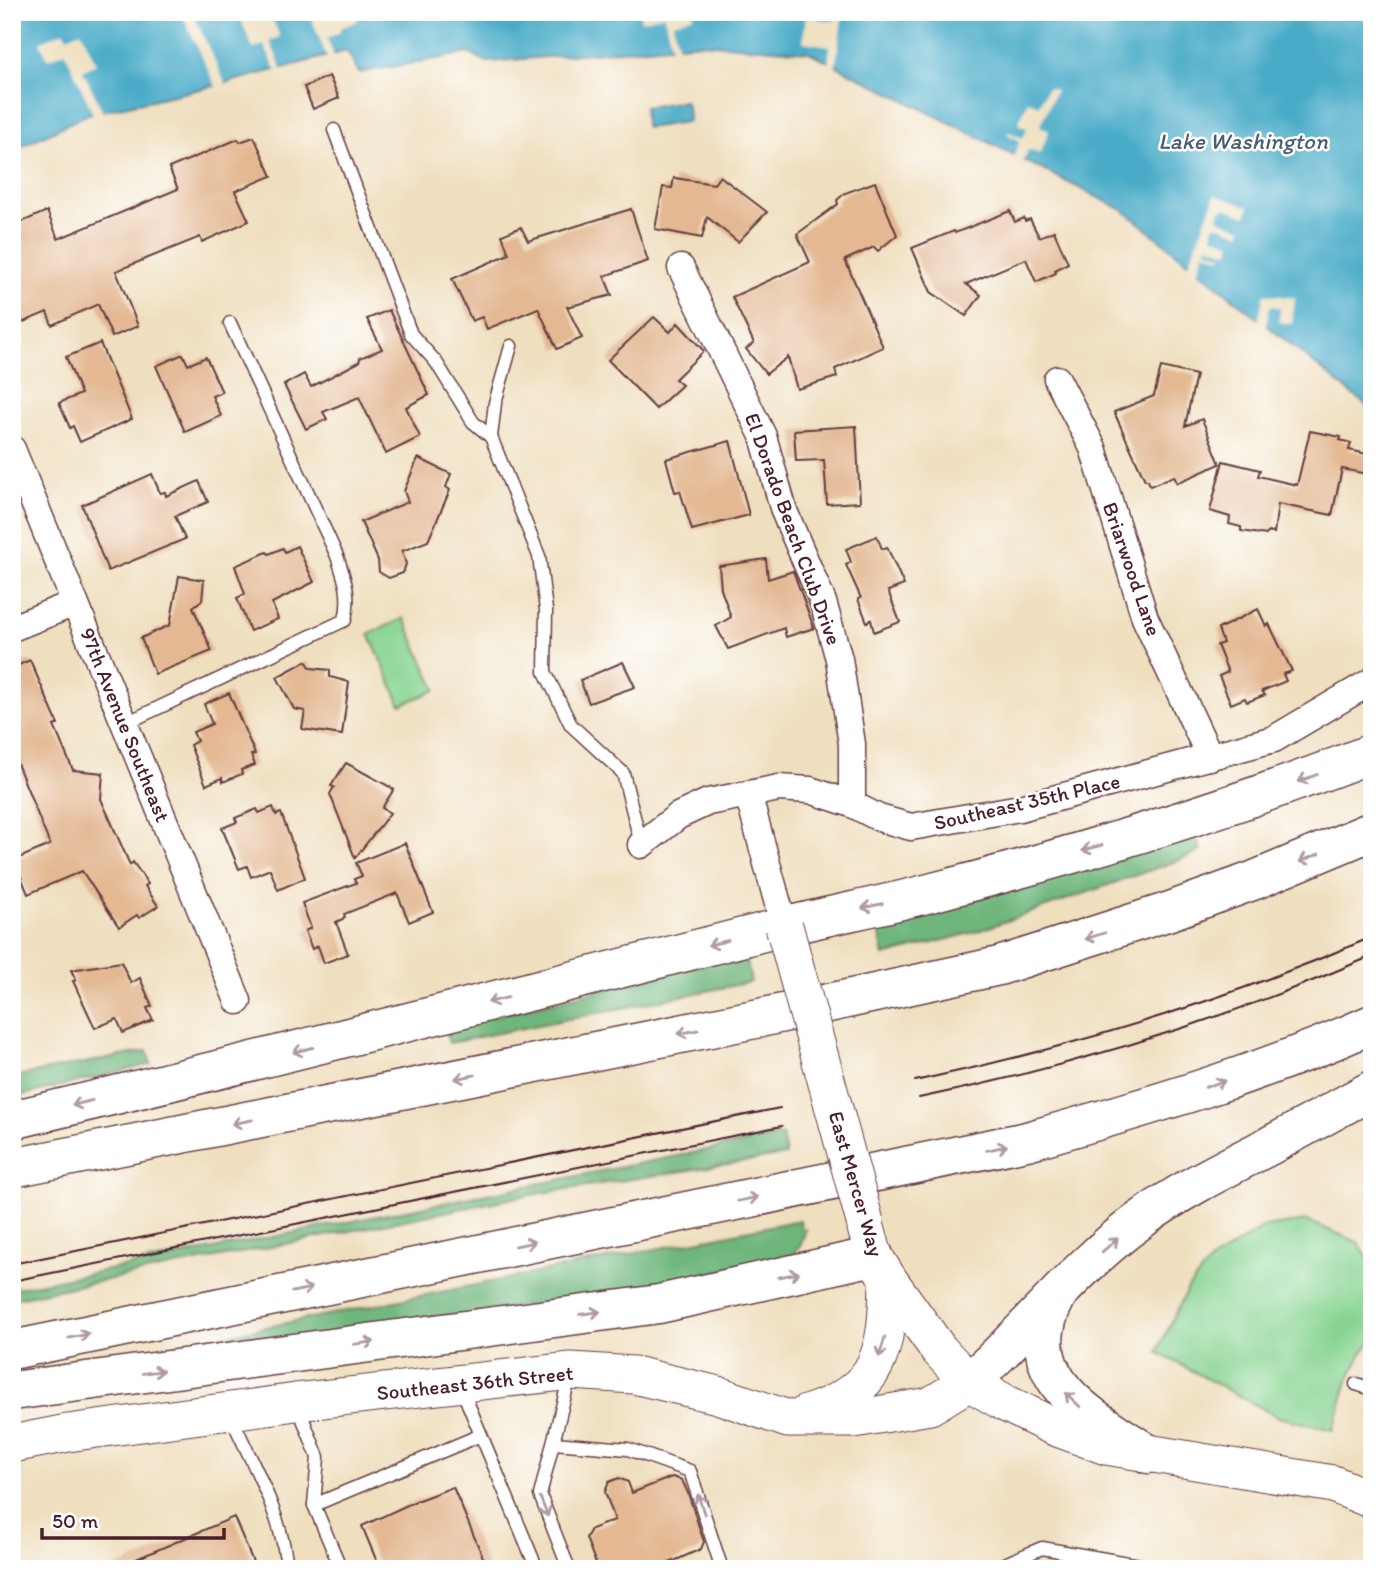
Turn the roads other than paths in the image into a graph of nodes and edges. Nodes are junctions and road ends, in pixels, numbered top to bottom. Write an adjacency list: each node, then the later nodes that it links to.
1 (334, 130): 6 (lane)
2 (681, 268): 15 (street, El Dorado Beach Club Drive)
3 (230, 323): 11 (lane)
4 (511, 346): 6 (lane)
5 (1058, 379): 13 (street, Briarwood Lane)
6 (491, 437): 17 (lane)
7 (12, 449): 8 (street, 97th Avenue Southeast)
8 (75, 603): 9 (street); 11 (street, 97th Avenue Southeast)
9 (12, 628)
10 (1372, 681): 13 (street, Southeast 35th Place)
11 (124, 724): 19 (street, 97th Avenue Southeast)
12 (1372, 753): 18 (highway, one-way to 18)
13 (1210, 757): 15 (street, Southeast 35th Place)
14 (748, 794): 15 (street, Southeast 35th Place); 17 (street, Southeast 35th Place); 18 (street, East Mercer Way)
15 (852, 804)
16 (1372, 831): 23 (highway, one-way to 23)
17 (641, 845)
18 (784, 926): 22 (highway, one-way to 22); 24 (street, East Mercer Way, bridge)
19 (238, 1000)
20 (1372, 1024): 26 (highway, one-way to 20)
21 (1372, 1090): 25 (highway, one-way to 21)
22 (12, 1120)
23 (12, 1168)
24 (876, 1253): 28 (street, East Mercer Way); 32 (highway, one-way to 24); 35 (street, one-way to 35)
25 (1060, 1291): 28 (highway); 39 (highway, one-way to 25)
26 (12, 1350)
27 (571, 1371): 29 (street, Southeast 36th Street); 35 (street, Southeast 36th Street); 37 (lane)
28 (969, 1382): 35 (street, Southeast 36th Street); 39 (street, East Mercer Way)
29 (459, 1384): 33 (street, Southeast 36th Street); 36 (lane)
30 (1356, 1384): 31 (lane)
31 (1372, 1390)
32 (12, 1391)
33 (296, 1402): 34 (street, Southeast 36th Street); 41 (lane)
34 (229, 1411): 38 (street, Southeast 36th Street); 42 (lane)
35 (788, 1419)
36 (481, 1435): 41 (lane); 44 (lane)
37 (554, 1443): 45 (lane, one-way to 45); 46 (lane, one-way to 37)
38 (12, 1444)
39 (1148, 1454): 40 (street, East Mercer Way)
40 (1372, 1500)
41 (314, 1505): 43 (lane)
42 (287, 1569)
43 (341, 1569)
44 (537, 1569)
45 (569, 1569)
46 (722, 1569)
47 (993, 1569): 48 (lane)
48 (1162, 1569)

